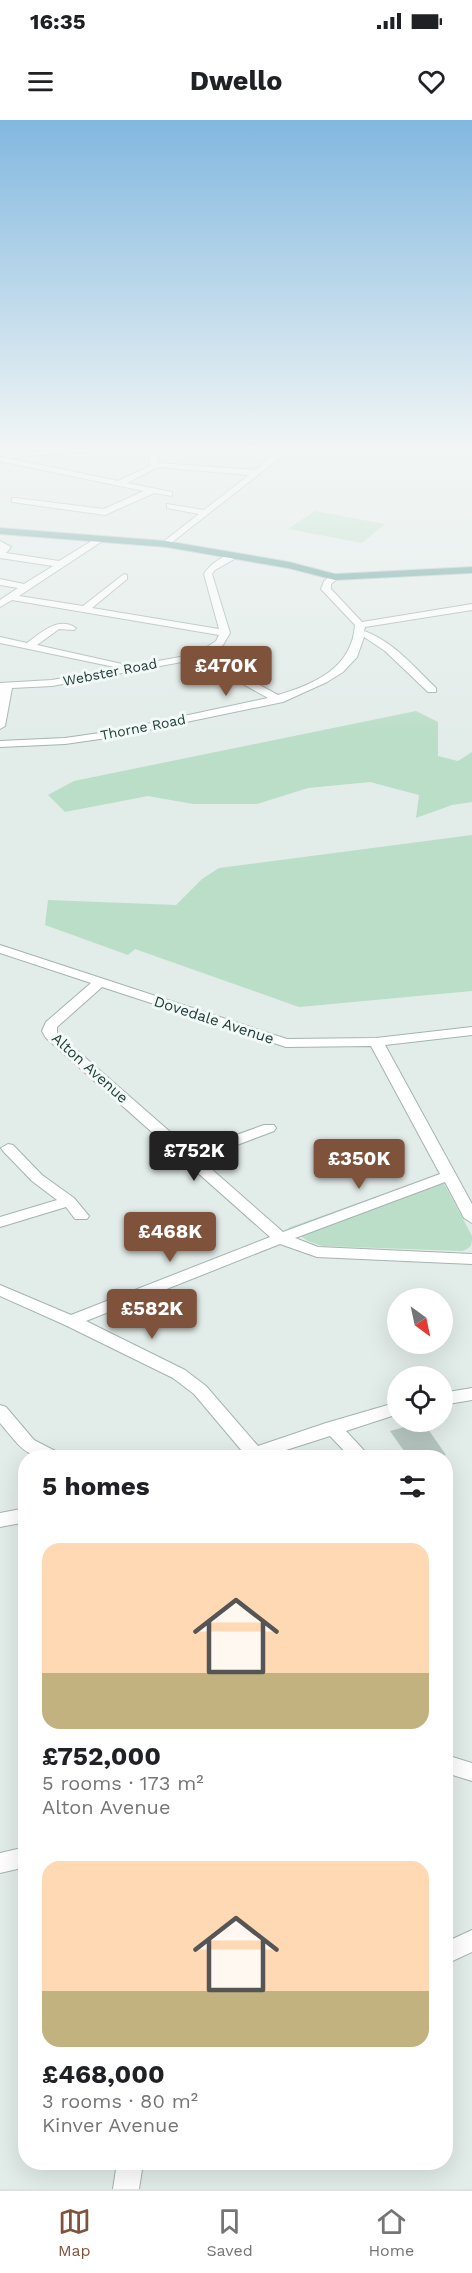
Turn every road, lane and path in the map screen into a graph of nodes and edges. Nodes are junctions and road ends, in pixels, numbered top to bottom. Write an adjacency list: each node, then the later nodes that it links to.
1 (89, 546): 7 (street)
2 (175, 546): 5 (main road)
3 (34, 551): 6 (street)
4 (0, 555): 6 (street)
5 (233, 556): 9 (main road); 19 (street)
6 (20, 558): 7 (street)
7 (60, 564): 12 (street)
8 (472, 570): 9 (main road)
9 (335, 576): 18 (street)
10 (124, 577): 16 (street)
11 (0, 582): 12 (street)
12 (26, 587): 13 (street)
13 (11, 597): 14 (street); 16 (street)
14 (0, 604)
15 (472, 607): 18 (street)
16 (85, 609): 19 (street)
17 (63, 625): 21 (street)
18 (360, 629): 22 (street, Thorne Road); 23 (street)
19 (225, 633): 24 (street, Webster Road)
20 (0, 640): 21 (street)
21 (29, 646): 25 (street)
22 (364, 650): 23 (street); 28 (street, Thorne Road)
23 (389, 650): 27 (street)
24 (199, 656): 25 (street, Webster Road); 28 (street)
25 (135, 668): 26 (street, Webster Road)
26 (4, 686): 29 (street)
27 (432, 690)
28 (279, 700): 30 (street, Thorne Road)
29 (0, 726)
30 (0, 744)
31 (0, 949): 32 (street, Dovedale Avenue)
32 (99, 983): 34 (street, Dovedale Avenue); 37 (street, Alton Avenue)
33 (472, 1031): 34 (street, Dovedale Avenue)
34 (376, 1042): 38 (street)
35 (269, 1128): 37 (street)
36 (8, 1148): 39 (street)
37 (191, 1157): 43 (street, Alton Avenue)
38 (448, 1176): 41 (street); 43 (street)
39 (69, 1201): 40 (street); 42 (street)
40 (81, 1216)
41 (472, 1218)
42 (0, 1222)
43 (281, 1238): 44 (street, Alton Avenue); 46 (street)
44 (472, 1259)
45 (2, 1294): 46 (street)
46 (71, 1321): 53 (street)
47 (472, 1394): 48 (street)
48 (453, 1397)
49 (0, 1411): 52 (street)
50 (387, 1411): 51 (street)
51 (332, 1427): 54 (street); 55 (street)
52 (39, 1450)
53 (243, 1450)
54 (265, 1450)
55 (354, 1450)
56 (18, 1517): 57 (street)
57 (0, 1520)
58 (453, 1766): 59 (street)
59 (472, 1772)
60 (18, 1859): 61 (street)
61 (0, 1863)
62 (472, 1940): 63 (street)
63 (453, 1950)
64 (129, 2170): 65 (street)
65 (126, 2189)

